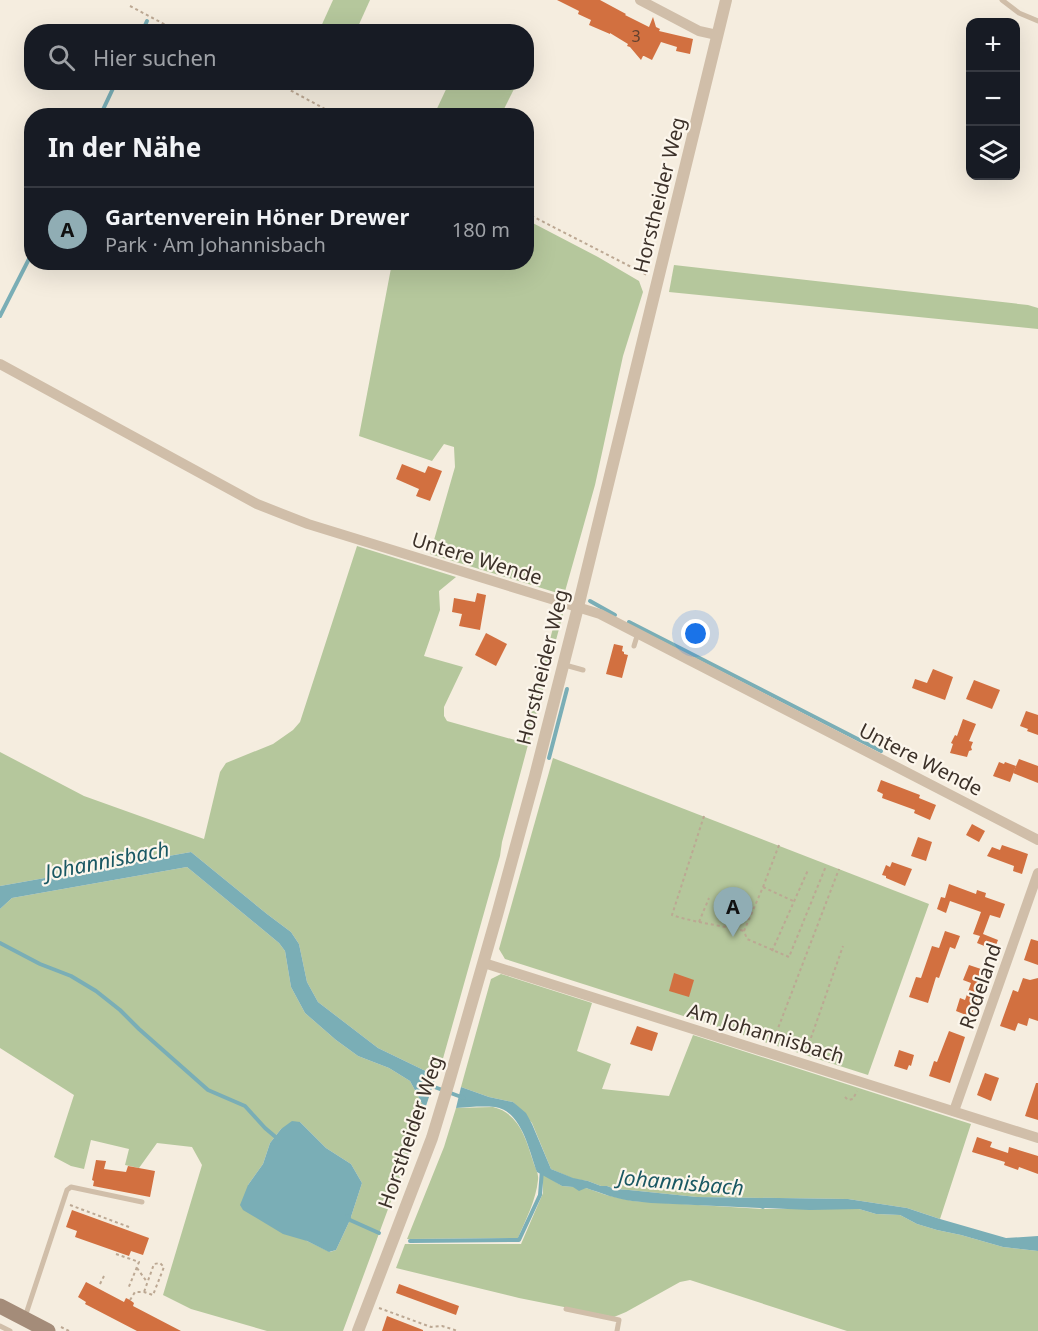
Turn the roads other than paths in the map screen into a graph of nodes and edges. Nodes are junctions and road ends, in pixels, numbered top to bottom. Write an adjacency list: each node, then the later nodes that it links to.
1 (640, 0): 5 (street)
2 (726, 0): 5 (street, Horstheider Weg)
3 (1002, 0): 4 (lane)
4 (1038, 21)
5 (717, 35): 7 (street, Horstheider Weg)
6 (0, 364): 7 (street, Untere Wende)
7 (578, 607): 8 (street, Untere Wende); 10 (street, Horstheider Weg)
8 (638, 633): 9 (lane); 12 (street, Untere Wende)
9 (634, 646)
10 (563, 664): 11 (lane); 14 (street, Horstheider Weg)
11 (583, 670)
12 (1038, 840)
13 (1038, 873): 15 (street, Rodeland)
14 (484, 963): 15 (street, Am Johannisbach); 24 (street, Horstheider Weg)
15 (954, 1111): 16 (street, Am Johannisbach)
16 (1038, 1138)
17 (142, 1202): 20 (lane)
18 (0, 1306): 20 (main road)
19 (566, 1310): 25 (lane)
20 (25, 1319): 23 (main road)
21 (0, 1326): 22 (lane)
22 (10, 1331)
23 (48, 1331)
24 (358, 1331)
25 (617, 1331)

